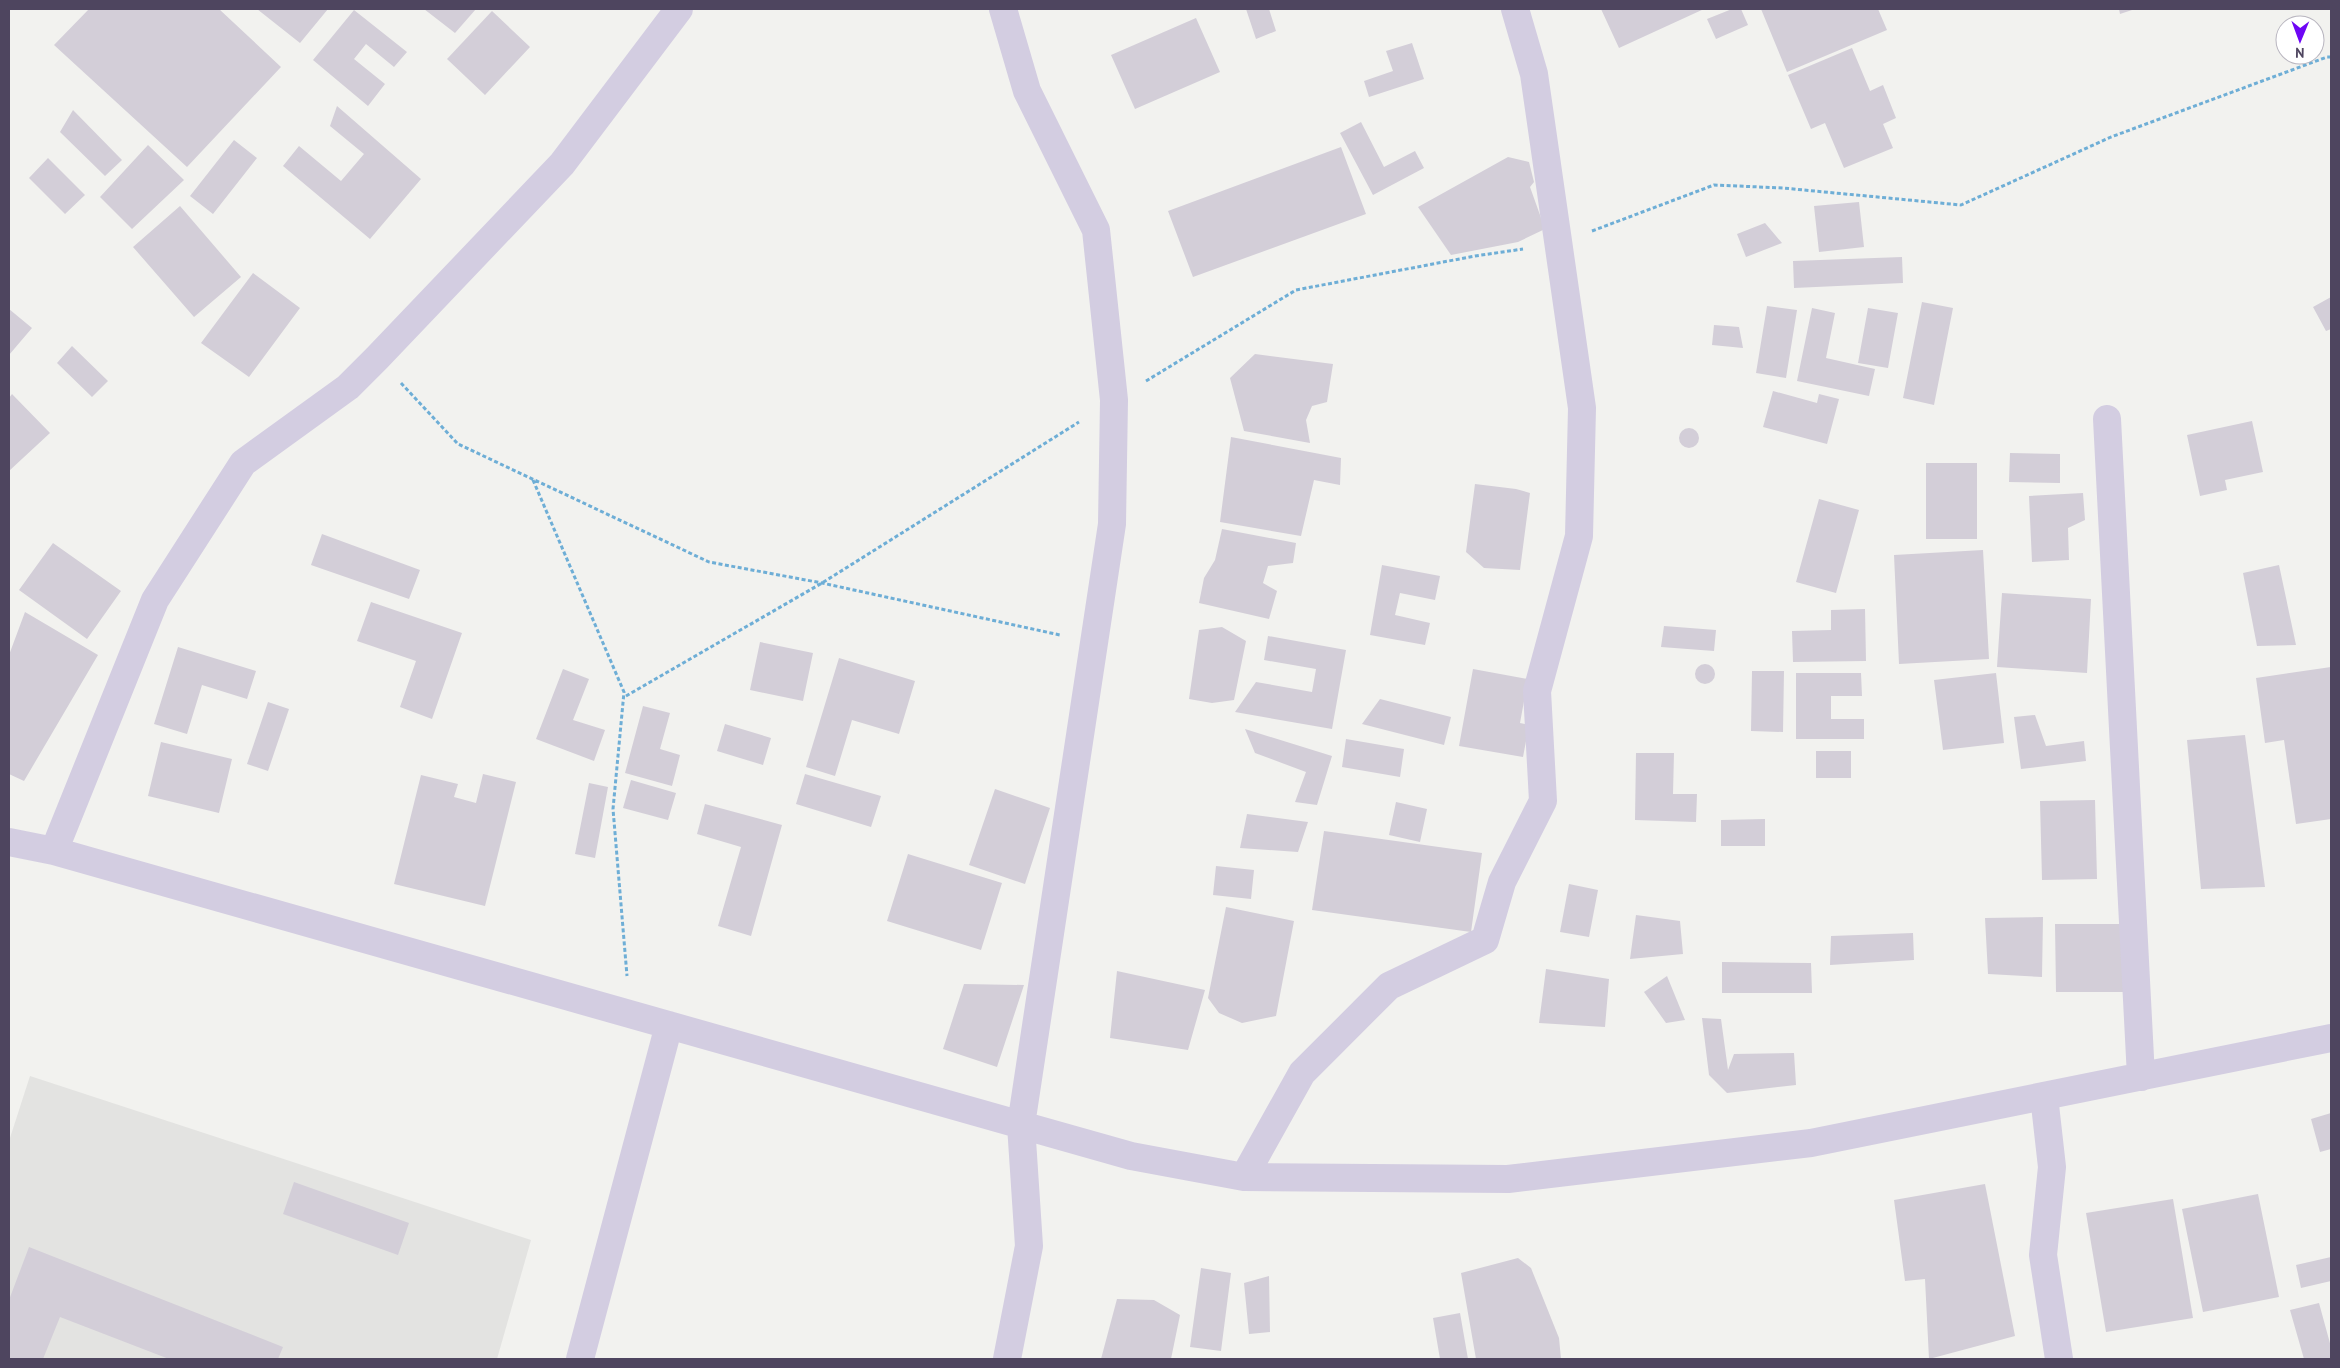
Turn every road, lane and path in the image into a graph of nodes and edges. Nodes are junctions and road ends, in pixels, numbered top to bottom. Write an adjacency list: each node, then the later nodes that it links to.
1 (679, 9): 6 (street)
2 (1003, 9): 7 (street)
3 (1515, 9): 5 (street)
4 (2331, 57): 5 (path)
5 (1558, 244): 7 (path); 21 (street)
6 (377, 358): 9 (path); 14 (street)
7 (1114, 400): 10 (path); 11 (street)
8 (2107, 419): 18 (street)
9 (532, 478): 10 (path); 15 (path)
10 (822, 583): 11 (path); 12 (path)
11 (1094, 642): 20 (street)
12 (626, 696)
13 (9, 842): 14 (street)
14 (54, 851): 15 (street)
15 (630, 1014): 16 (street)
16 (669, 1025): 20 (street); 22 (street)
17 (2331, 1038): 18 (street)
18 (2141, 1077): 19 (street)
19 (2044, 1096): 21 (street); 24 (street)
20 (1021, 1125): 21 (street); 23 (street)
21 (1244, 1177)
22 (580, 1359)
23 (1007, 1359)
24 (2059, 1359)

